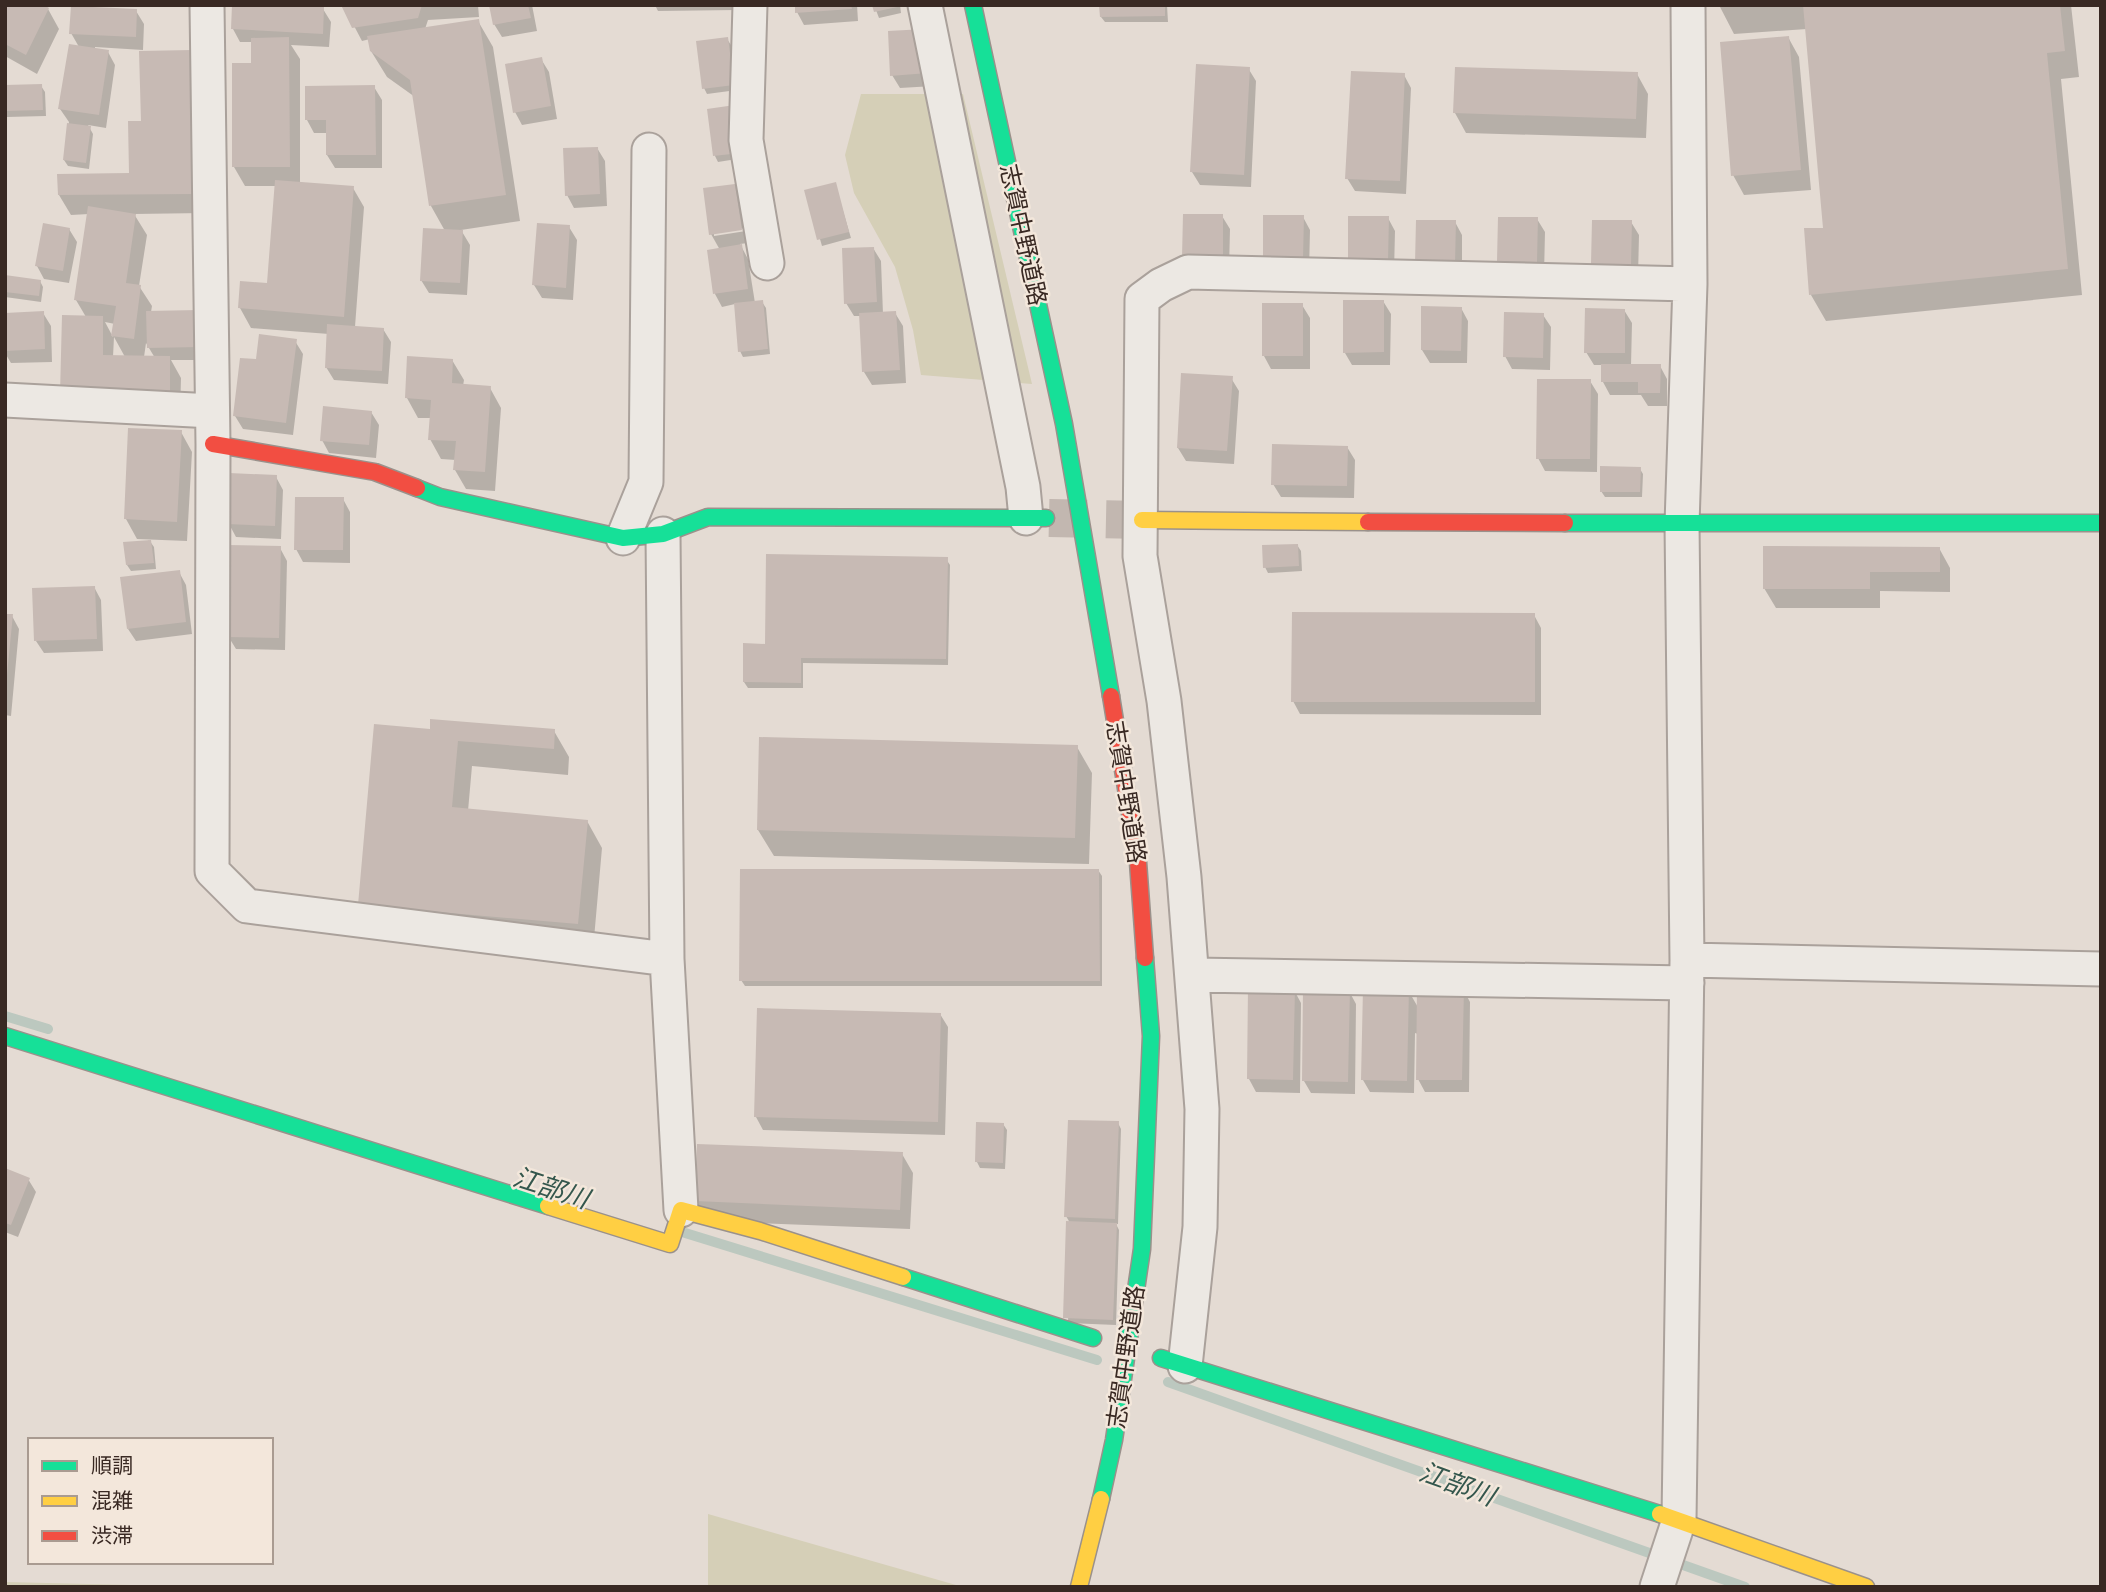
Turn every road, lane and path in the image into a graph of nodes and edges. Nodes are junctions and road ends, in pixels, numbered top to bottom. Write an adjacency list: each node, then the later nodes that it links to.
1 (207, 5): 10 (street)
2 (750, 5): 7 (street)
3 (925, 5): 12 (street)
4 (973, 5): 27 (street, 志賀中野道路)
5 (1688, 5): 8 (street)
6 (649, 150): 17 (street)
7 (767, 263)
8 (1689, 284): 13 (street); 15 (street)
9 (5, 400): 10 (street)
10 (212, 411): 11 (street)
11 (213, 444): 17 (street); 18 (street)
12 (1036, 518): 16 (street)
13 (1142, 520): 15 (street); 21 (street)
14 (2101, 523): 15 (street)
15 (1682, 524): 20 (street)
16 (663, 534): 17 (street); 18 (street)
17 (623, 538)
18 (667, 959): 23 (street)
19 (2101, 969): 20 (street)
20 (1687, 972): 21 (street); 26 (street)
21 (1193, 975): 25 (street)
22 (5, 1036): 23 (street)
23 (681, 1210): 24 (street)
24 (1093, 1338)
25 (1173, 1362): 26 (street)
26 (1679, 1520): 28 (street); 29 (street)
27 (1079, 1587)
28 (1657, 1587)
29 (1866, 1587)

